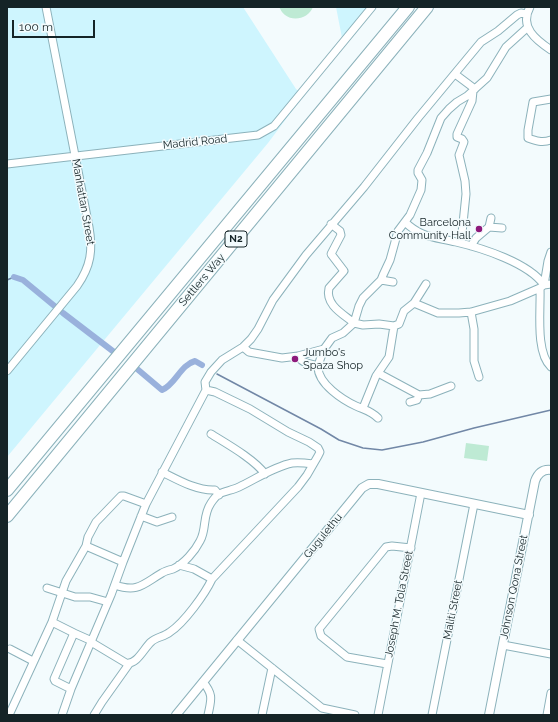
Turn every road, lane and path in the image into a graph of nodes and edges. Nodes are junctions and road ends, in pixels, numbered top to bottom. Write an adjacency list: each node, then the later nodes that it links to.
1 (46, 7): 12 (street, Manhattan Street)
2 (372, 7): 12 (street, Madrid Road)
3 (408, 7): 45 (highway, Settlers Way / N2)
4 (427, 7): 57 (highway, Settlers Way / N2)
5 (528, 10): 6 (street); 8 (street)
6 (528, 26): 7 (street); 9 (street)
7 (551, 50)
8 (455, 74): 9 (street); 16 (street)
9 (474, 90): 15 (street); 19 (street)
10 (551, 98): 11 (street)
11 (551, 140)
12 (75, 156): 13 (street, Madrid Road); 35 (street, Manhattan Street)
13 (7, 164)
14 (491, 218): 17 (street)
15 (405, 222): 19 (street); 22 (street)
16 (331, 224): 28 (street); 30 (street)
17 (489, 227): 18 (street); 20 (street)
18 (502, 228)
19 (461, 243): 20 (street)
20 (471, 246): 25 (street)
21 (551, 252): 25 (street)
22 (381, 280): 23 (street); 28 (street)
23 (393, 282)
24 (426, 284): 26 (street)
25 (545, 286): 27 (street); 34 (street)
26 (414, 303): 27 (street); 29 (street)
27 (470, 312): 37 (street)
28 (354, 323): 29 (street); 31 (street)
29 (394, 326): 36 (street)
30 (243, 347): 32 (street); 39 (street)
31 (324, 349): 32 (street); 33 (street)
32 (298, 356): 33 (street)
33 (318, 366): 42 (street)
34 (551, 367)
35 (7, 371)
36 (378, 373): 40 (street); 42 (street)
37 (479, 377)
38 (451, 386): 40 (street)
39 (206, 390): 46 (street); 48 (street)
40 (420, 395): 41 (street)
41 (410, 402)
42 (363, 408): 43 (street)
43 (378, 418)
44 (212, 434): 49 (street)
45 (52, 435): 50 (highway); 51 (highway, Settlers Way / N2)
46 (313, 464): 49 (street); 64 (street)
47 (551, 470): 56 (street, Johnson Qona Street)
48 (162, 472): 53 (street); 54 (street)
49 (265, 474): 53 (street)
50 (7, 487)
51 (7, 490)
52 (421, 493): 55 (street, Gugulethu); 61 (street, Joseph M. Tola Street); 71 (street, Gugulethu)
53 (219, 495): 63 (street)
54 (146, 504): 58 (street); 60 (street)
55 (474, 504): 56 (street, Gugulethu); 92 (street, Maliti Street)
56 (529, 515): 73 (street, Johnson Qona Street)
57 (7, 516)
58 (141, 516): 59 (street); 62 (street)
59 (172, 517)
60 (86, 546): 62 (street); 67 (street)
61 (411, 548): 78 (street, Joseph M. Tola Street); 78 (street)
62 (123, 562): 65 (street)
63 (179, 564): 64 (street); 65 (street)
64 (212, 579): 77 (street)
65 (114, 586): 68 (street)
66 (47, 588): 67 (street)
67 (62, 594): 68 (street); 69 (street)
68 (108, 602): 72 (street)
69 (52, 622): 70 (street); 76 (street)
70 (74, 633): 72 (street); 81 (street)
71 (237, 640): 79 (street); 80 (street, Gugulethu)
72 (91, 642): 77 (street); 81 (street)
73 (503, 645): 75 (street); 93 (street, Johnson Qona Street)
74 (10, 650): 76 (street)
75 (551, 654)
76 (33, 661): 85 (street)
77 (129, 664): 86 (street)
78 (387, 664): 91 (street, Joseph M. Tola Street)
79 (272, 668): 83 (street); 89 (street)
80 (203, 682): 87 (street, Gugulethu); 88 (street)
81 (71, 689): 84 (street)
82 (551, 693): 94 (street)
83 (321, 712): 90 (street)
84 (63, 714)
85 (9, 715)
86 (94, 715)
87 (176, 715)
88 (208, 715)
89 (262, 715)
90 (355, 715)
91 (378, 715)
92 (432, 715)
93 (489, 715)
94 (547, 715)

